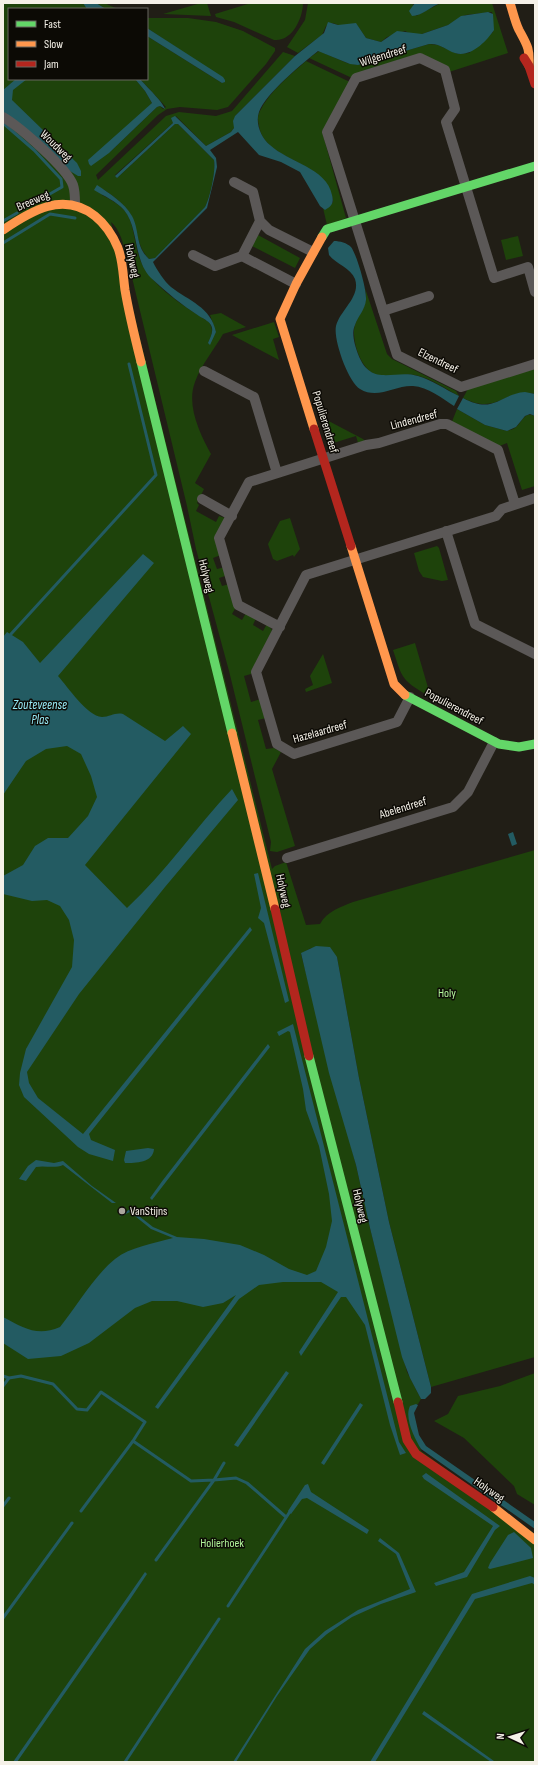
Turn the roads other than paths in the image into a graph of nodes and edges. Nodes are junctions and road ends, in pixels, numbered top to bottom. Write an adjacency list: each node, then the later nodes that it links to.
1 (510, 3): 2 (street)
2 (535, 84)
3 (3, 117): 7 (street, Woudweg)
4 (535, 166): 6 (street, Populierendreef)
5 (234, 182): 9 (street)
6 (466, 186): 8 (street, Populierendreef); 8 (street, Wilgendreef); 15 (street)
7 (75, 204): 10 (street, Breeweg); 34 (street, Holyweg)
8 (354, 220): 11 (street, Populierendreef); 17 (street, Elzendreef)
9 (260, 221): 11 (street); 13 (street)
10 (3, 230)
11 (313, 252): 14 (street, Populierendreef)
12 (193, 255): 13 (street)
13 (242, 256): 14 (street)
14 (296, 284): 20 (street, Populierendreef)
15 (535, 292)
16 (429, 296): 17 (street)
17 (383, 311): 18 (street, Elzendreef)
18 (535, 364)
19 (204, 371): 21 (street)
20 (324, 458): 21 (street); 24 (street, Lindendreef); 27 (street, Populierendreef)
21 (277, 473): 25 (street)
22 (535, 498): 24 (street)
23 (202, 499): 25 (street)
24 (515, 504): 26 (street)
25 (232, 516): 28 (street)
26 (446, 531): 27 (street); 29 (street)
27 (355, 560): 28 (street, Hazelaardreef); 30 (street, Populierendreef)
28 (280, 627): 30 (street, Hazelaardreef)
29 (535, 654)
30 (410, 697): 31 (street, Populierendreef)
31 (494, 742): 32 (street, Populierendreef); 33 (street, Abelendreef)
32 (535, 744)
33 (288, 858)
34 (535, 1540)

